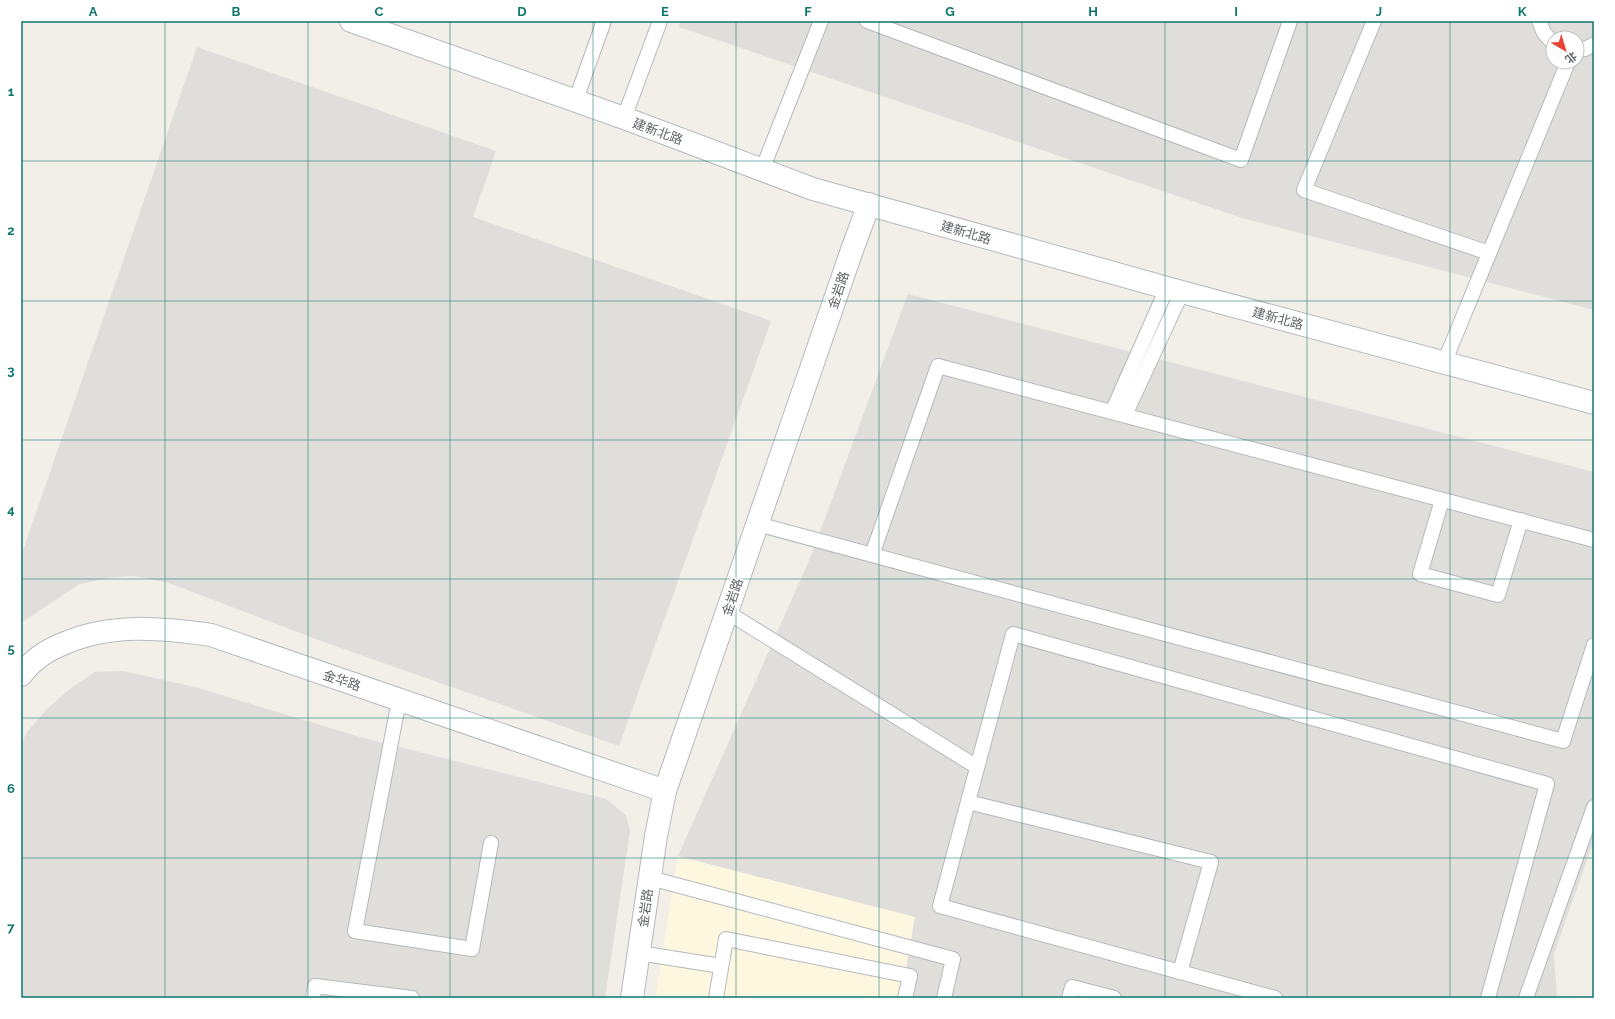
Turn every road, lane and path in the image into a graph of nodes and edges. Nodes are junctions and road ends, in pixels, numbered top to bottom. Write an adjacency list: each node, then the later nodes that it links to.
1 (351, 21): 13 (street, 建新北路)
2 (604, 21): 13 (lane)
3 (660, 21): 14 (lane)
4 (821, 21): 15 (lane)
5 (867, 21): 6 (lane)
6 (1290, 21)
7 (1374, 21): 17 (lane)
8 (1539, 21): 9 (lane)
9 (1545, 34)
10 (1594, 44): 11 (lane)
11 (1585, 49)
12 (1565, 70): 17 (lane)
13 (575, 102): 14 (street, 建新北路)
14 (624, 118): 15 (street, 建新北路)
15 (762, 170): 16 (street, 建新北路)
16 (869, 204): 18 (street, 建新北路); 24 (street, 金岩路)
17 (1489, 253): 19 (lane)
18 (1174, 290): 19 (street, 建新北路); 21 (lane)
19 (1444, 363): 20 (street, 建新北路)
20 (1594, 403)
21 (1119, 414): 22 (lane); 26 (lane)
22 (1442, 500): 23 (lane); 23 (lane)
23 (1521, 520): 25 (lane)
24 (757, 524): 26 (lane); 27 (street, 金岩路)
25 (1594, 540)
26 (872, 556): 28 (lane)
27 (727, 612): 31 (lane); 32 (street, 金岩路)
28 (1594, 645)
29 (21, 675): 30 (street, 金华路)
30 (399, 700): 32 (street, 金华路); 35 (lane)
31 (977, 767): 33 (lane); 49 (lane)
32 (665, 791): 36 (street, 金岩路)
33 (968, 802): 39 (lane); 39 (lane)
34 (1594, 807): 50 (lane)
35 (491, 843)
36 (650, 878): 37 (street, 金岩路); 45 (lane)
37 (639, 953): 38 (lane); 42 (street, 金岩路)
38 (721, 966): 43 (lane); 44 (lane)
39 (1180, 972): 48 (lane)
40 (313, 998): 41 (lane)
41 (412, 998)
42 (632, 998)
43 (716, 998)
44 (905, 998)
45 (944, 998)
46 (1069, 998): 47 (lane)
47 (1114, 998)
48 (1275, 998)
49 (1488, 998)
50 (1526, 998)

